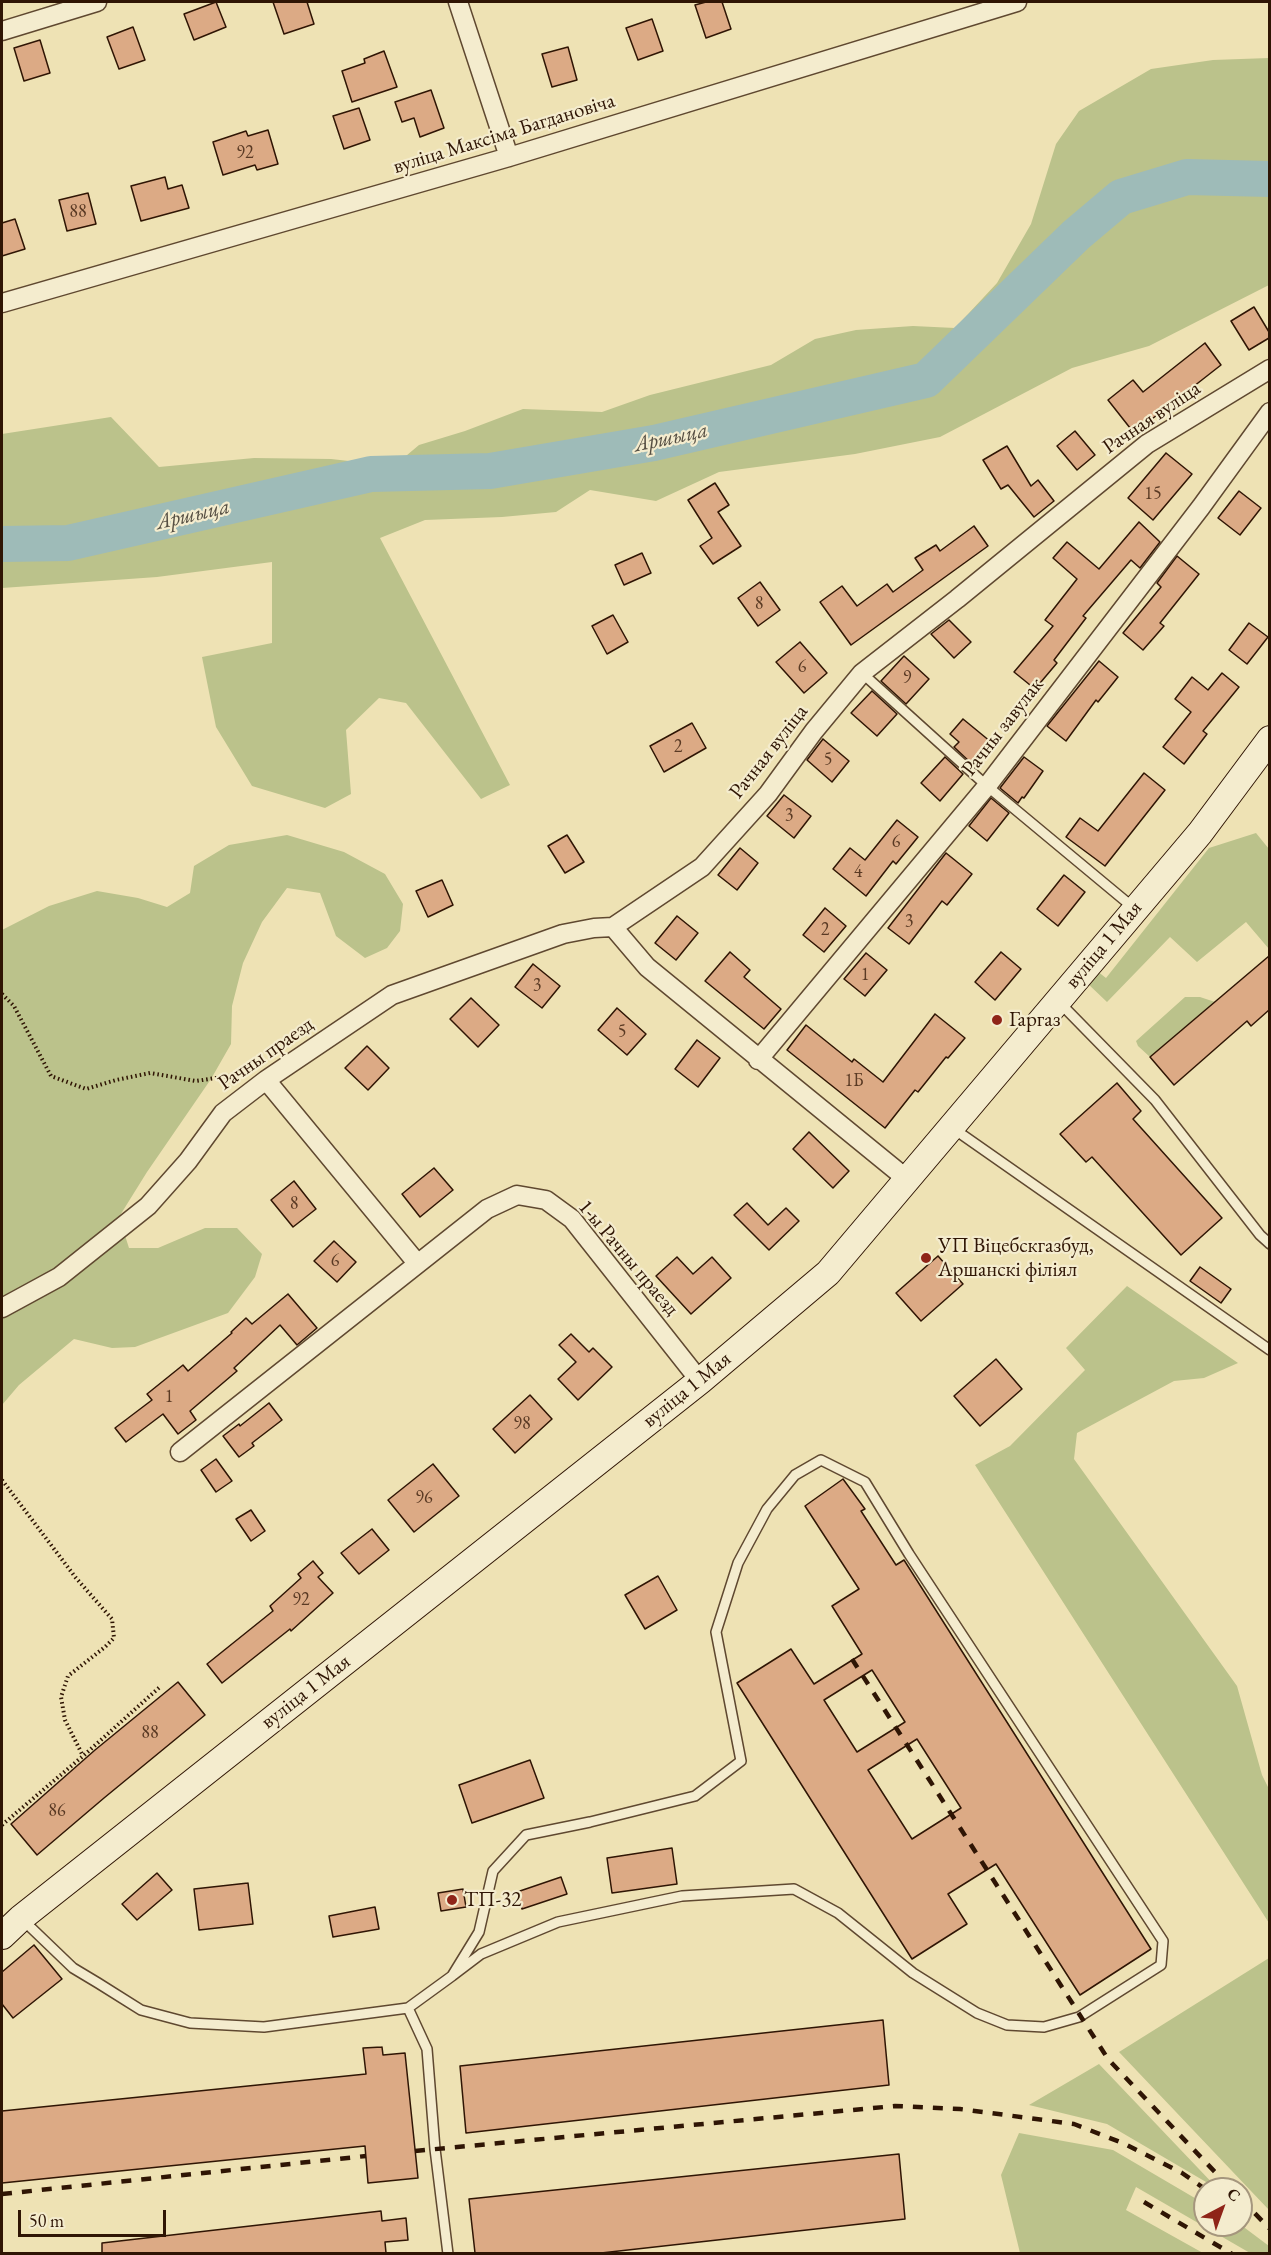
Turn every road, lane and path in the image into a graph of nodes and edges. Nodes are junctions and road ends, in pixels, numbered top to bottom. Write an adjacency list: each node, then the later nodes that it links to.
1 (97, 2): 4 (street)
2 (458, 2): 5 (street)
3 (1017, 2): 5 (street, вуліца Максіма Багдановіча)
4 (2, 31)
5 (509, 157): 6 (street, вуліца Максіма Багдановіча)
6 (2, 303)
7 (1269, 369): 9 (street, Рачная вуліца)
8 (1269, 412): 11 (street, Рачны завулак)
9 (862, 674): 11 (lane); 13 (street, Рачная вуліца)
10 (1269, 739): 12 (street, вуліца 1 Мая)
11 (987, 786): 12 (lane); 16 (street, Рачны завулак)
12 (1135, 909): 15 (street, вуліца 1 Мая)
13 (612, 927): 16 (street); 17 (street, Рачны праезд)
14 (2, 994): 17 (path)
15 (1058, 1001): 19 (street, вуліца 1 Мая); 21 (lane)
16 (758, 1060): 20 (street)
17 (284, 1067): 18 (street, Рачны праезд)
18 (267, 1080): 22 (street); 23 (street, Рачны праезд)
19 (952, 1127): 20 (street, вуліца 1 Мая); 24 (lane)
20 (908, 1179): 25 (street, вуліца 1 Мая)
21 (1269, 1244)
22 (417, 1263): 25 (street, 1-ы Рачны праезд); 26 (street, 1-ы Рачны праезд)
23 (2, 1308)
24 (1269, 1350)
25 (700, 1381): 31 (street, вуліца 1 Мая)
26 (180, 1452)
27 (2, 1480): 29 (path)
28 (161, 1686): 29 (path)
29 (83, 1756): 30 (path)
30 (2, 1825)
31 (21, 1918): 32 (street, вуліца 1 Мая); 34 (lane)
32 (2, 1936)
33 (452, 1976): 33 (lane); 34 (lane)
34 (408, 2008): 35 (lane)
35 (448, 2253)

